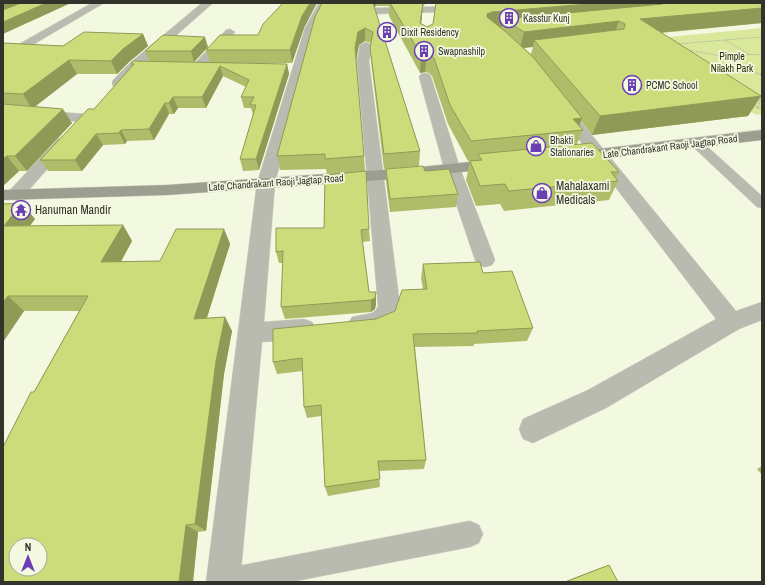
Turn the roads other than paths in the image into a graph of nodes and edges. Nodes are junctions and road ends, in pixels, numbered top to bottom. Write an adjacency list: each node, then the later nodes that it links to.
1 (100, 3): 8 (street)
2 (208, 3): 10 (street)
3 (324, 3): 24 (street)
4 (477, 8): 6 (street)
5 (376, 11): 6 (street)
6 (430, 11)
7 (230, 32): 12 (street)
8 (25, 45)
9 (366, 45): 23 (street)
10 (134, 66): 11 (street); 14 (street)
11 (150, 67)
12 (213, 68)
13 (425, 77): 22 (street)
14 (108, 93)
15 (556, 101): 19 (street)
16 (3, 112): 25 (street)
17 (762, 135): 18 (street, Late Chandrakant Raoji Jagtap Road)
18 (696, 143): 19 (street, Late Chandrakant Raoji Jagtap Road); 26 (lane)
19 (597, 154): 20 (street, Late Chandrakant Raoji Jagtap Road); 29 (street)
20 (559, 158)
21 (513, 162): 22 (street, Late Chandrakant Raoji Jagtap Road)
22 (452, 168): 23 (street, Late Chandrakant Raoji Jagtap Road); 27 (street)
23 (375, 175): 24 (street, Late Chandrakant Raoji Jagtap Road); 30 (street)
24 (266, 183): 25 (street, Late Chandrakant Raoji Jagtap Road); 32 (street)
25 (9, 195)
26 (762, 204)
27 (486, 260)
28 (762, 311): 29 (street)
29 (731, 322): 33 (street)
30 (344, 326)
31 (320, 328): 32 (street)
32 (251, 333): 35 (street)
33 (533, 429)
34 (470, 534): 35 (lane)
35 (223, 582)

